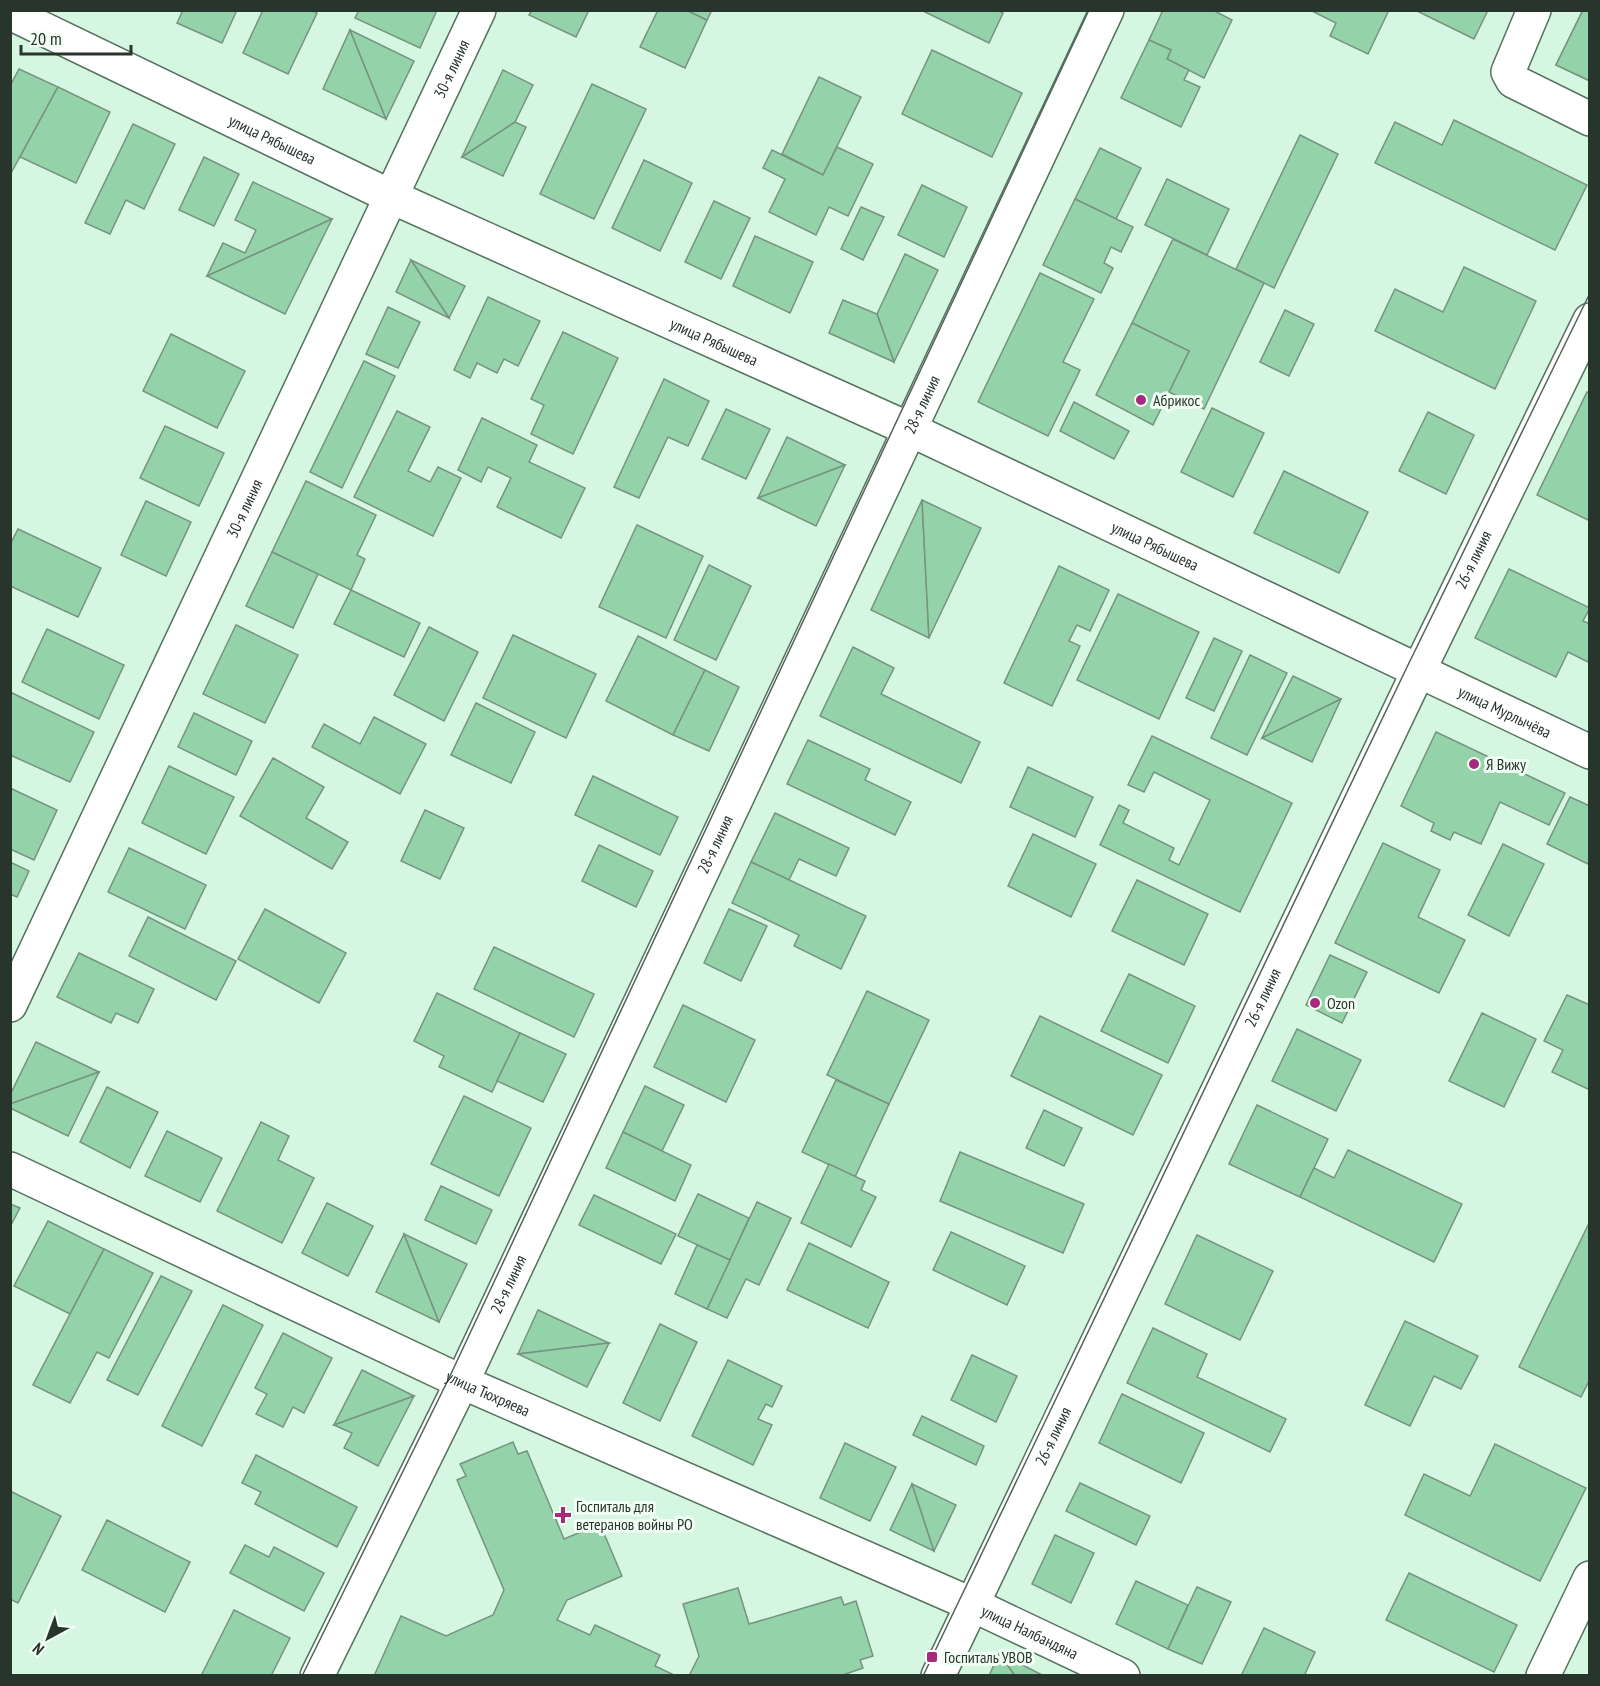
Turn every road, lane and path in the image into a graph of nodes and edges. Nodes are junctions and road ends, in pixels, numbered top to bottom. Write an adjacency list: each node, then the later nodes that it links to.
1 (479, 10): 6 (street, 30-я линия)
2 (1534, 10): 5 (street)
3 (1103, 12): 8 (street, 28-я линия)
4 (10, 13): 6 (street, улица Рябышева)
5 (1590, 119)
6 (392, 197): 8 (street, улица Рябышева); 11 (street, 30-я линия)
7 (1590, 320): 9 (street, 26-я линия)
8 (909, 429): 9 (street, улица Рябышева); 13 (street, 28-я линия)
9 (1419, 670): 10 (street, улица Мурлычёва); 15 (street, 26-я линия)
10 (1590, 752)
11 (10, 1005)
12 (10, 1169): 13 (street, улица Тюхряева)
13 (462, 1382): 15 (street, улица Тюхряева); 16 (street, 28-я линия)
14 (1590, 1578): 19 (street)
15 (971, 1604): 17 (street, 26-я линия); 18 (street, улица Налбандяна)
16 (317, 1676)
17 (938, 1676)
18 (1123, 1676)
19 (1543, 1676)

